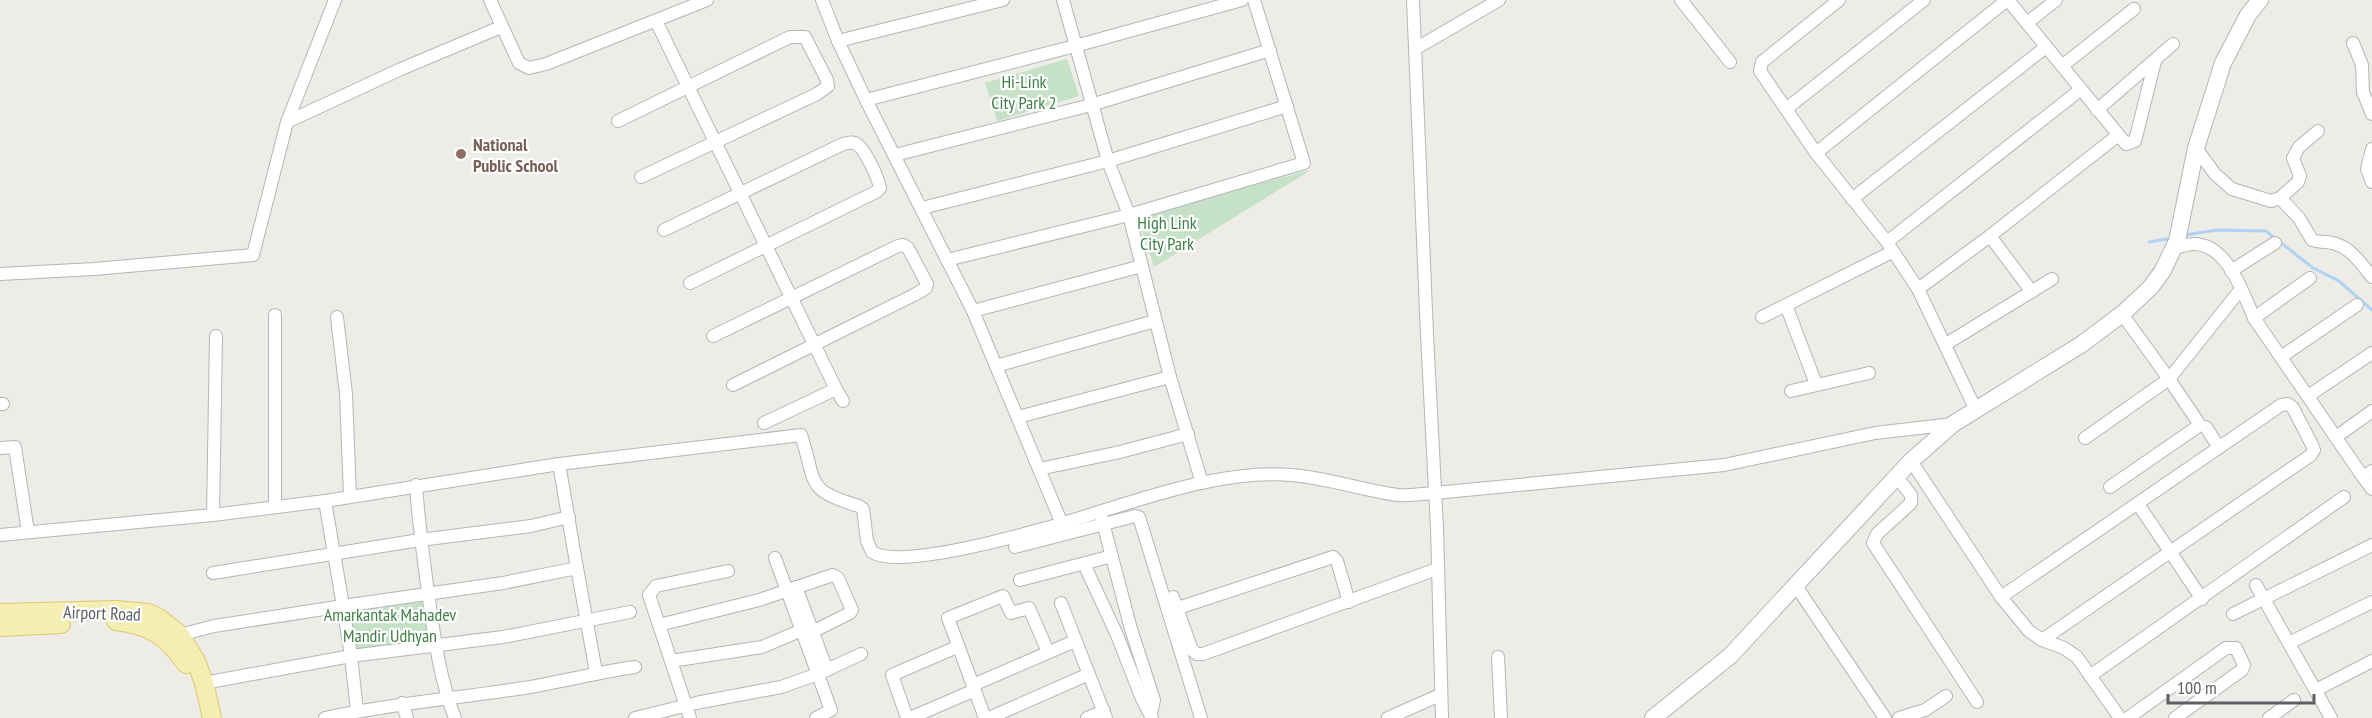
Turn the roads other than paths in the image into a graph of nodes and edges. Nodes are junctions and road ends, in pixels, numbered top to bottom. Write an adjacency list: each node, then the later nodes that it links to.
1 (335, 0): 40 (street)
2 (490, 0): 20 (street)
3 (706, 0): 18 (street)
4 (822, 0): 21 (street)
5 (1003, 0): 21 (street)
6 (1063, 0): 24 (street)
7 (1242, 0): 24 (street)
8 (1254, 0): 27 (street)
9 (1413, 0): 26 (street)
10 (1499, 0): 26 (street)
11 (1682, 0): 28 (street)
12 (1839, 0): 36 (street)
13 (1924, 0): 36 (street)
14 (2007, 0): 19 (street); 46 (street)
15 (2056, 0): 19 (street)
16 (2260, 0): 44 (street)
17 (2134, 9): 30 (street)
18 (656, 21): 20 (street); 31 (street)
19 (2027, 23): 25 (street)
20 (501, 27): 40 (street)
21 (838, 41): 33 (street)
22 (2353, 43): 38 (street)
23 (2173, 44): 29 (street)
24 (1075, 46): 33 (street); 34 (street)
25 (2046, 47): 30 (street); 53 (street)
26 (1415, 49): 120 (street)
27 (1270, 50): 34 (street); 35 (street)
28 (1730, 62)
29 (2155, 62): 37 (street); 42 (street)
30 (2062, 66): 32 (street)
31 (689, 87): 39 (street); 43 (street); 43 (street)
32 (2080, 90): 37 (street); 61 (street)
33 (866, 100): 47 (street)
34 (1091, 105): 47 (street); 48 (street)
35 (1287, 106): 48 (street); 55 (street)
36 (1786, 110): 46 (street)
37 (2097, 110): 42 (street)
38 (2371, 111)
39 (618, 121)
40 (286, 122): 66 (street)
41 (2318, 132): 52 (street)
42 (2117, 136): 57 (street)
43 (715, 141): 49 (street); 51 (street)
44 (2196, 148): 52 (street); 58 (street)
45 (2372, 149): 50 (street)
46 (1816, 153): 53 (street)
47 (895, 155): 54 (street)
48 (1108, 161): 54 (street); 55 (street)
49 (641, 177)
50 (2372, 182)
51 (740, 194): 56 (street); 60 (street); 60 (street)
52 (2280, 198): 63 (street)
53 (1852, 199): 61 (street)
54 (922, 208): 62 (street)
55 (1129, 215): 62 (street); 64 (street)
56 (664, 230)
57 (1990, 236): 71 (street); 73 (street)
58 (2178, 238): 65 (street); 78 (street)
59 (2275, 243): 65 (street)
60 (766, 247): 70 (street); 74 (street)
61 (1889, 247): 71 (street); 75 (street)
62 (946, 260): 77 (street)
63 (2368, 263): 67 (street)
64 (1142, 266): 77 (street); 83 (street)
65 (2231, 271): 72 (street)
66 (0, 274)
67 (2372, 277)
68 (2310, 278): 82 (street)
69 (2052, 279): 73 (street)
70 (690, 282)
71 (1918, 289): 87 (street)
72 (2241, 289): 82 (street); 93 (street)
73 (2032, 292): 87 (street)
74 (791, 299): 85 (street); 86 (street); 86 (street)
75 (1786, 305): 81 (street); 94 (street)
76 (2357, 305): 89 (street)
77 (974, 311): 90 (street)
78 (2122, 314): 93 (street); 100 (street)
79 (275, 315): 125 (street)
80 (337, 317): 121 (street)
81 (1762, 317)
82 (2254, 318): 89 (street)
83 (1155, 321): 90 (street); 92 (street)
84 (216, 336): 126 (street)
85 (713, 336)
86 (814, 345): 95 (street); 96 (street)
87 (1946, 345): 100 (street)
88 (2372, 352): 98 (street)
89 (2281, 357): 98 (street)
90 (996, 366): 102 (street)
91 (1869, 373): 94 (street)
92 (1170, 377): 102 (street); 106 (street)
93 (2169, 379): 108 (street); 118 (street)
94 (1816, 384): 97 (street)
95 (733, 385)
96 (836, 389): 99 (street); 103 (street)
97 (1791, 391)
98 (2308, 396): 107 (street)
99 (843, 401)
100 (1975, 408): 104 (street)
101 (2372, 411): 107 (street)
102 (1018, 417): 113 (street)
103 (764, 423)
104 (1953, 424): 111 (street); 120 (street)
105 (2206, 427): 110 (street)
106 (1188, 434): 113 (street); 116 (street)
107 (2336, 437): 114 (street)
108 (2085, 438)
109 (0, 448): 130 (street)
110 (2219, 448): 124 (street); 135 (street)
111 (1911, 461): 115 (street); 149 (street)
112 (559, 464): 117 (street); 127 (street); 129 (street)
113 (1039, 469): 129 (street)
114 (2368, 474): 119 (street)
115 (1897, 477): 146 (street); 189 (street)
116 (1202, 483): 120 (street); 128 (street)
117 (416, 485): 121 (street); 132 (street)
118 (2110, 487)
119 (2372, 489)
120 (1435, 493): 141 (street)
121 (350, 496): 123 (street)
122 (2344, 497): 150 (street)
123 (325, 501): 125 (street); 136 (street)
124 (2138, 504): 135 (street); 149 (street)
125 (275, 507): 126 (street)
126 (213, 515): 130 (street)
127 (569, 518): 132 (street); 140 (street)
128 (1102, 518): 129 (street); 134 (street); 137 (street); 204 (street)
129 (1062, 524)
130 (28, 532): 131 (street)
131 (0, 535)
132 (420, 540): 136 (street); 148 (street)
133 (2372, 545): 151 (street)
134 (1015, 547)
135 (2170, 551): 150 (street); 166 (street)
136 (334, 554): 143 (street); 155 (street)
137 (1112, 556): 139 (street); 162 (street)
138 (775, 558): 147 (street)
139 (1084, 564): 144 (street); 165 (street)
140 (577, 568): 148 (street); 159 (street)
141 (1437, 569): 152 (street); 185 (street)
142 (728, 571): 160 (street)
143 (213, 573)
144 (1020, 580)
145 (2256, 585): 151 (street)
146 (1796, 586): 208 (street); 209 (street)
147 (791, 589): 160 (street); 163 (street); 163 (street)
148 (428, 594): 155 (street); 169 (street)
149 (2001, 597): 166 (street)
150 (2202, 599): 181 (street)
151 (2265, 599): 158 (street); 168 (street)
152 (1349, 602): 152 (street)
153 (2372, 602): 168 (street)
154 (1061, 603): 167 (street)
155 (343, 606): 164 (street); 173 (street)
156 (630, 612): 159 (street)
157 (0, 613): 164 (main road, Airport Road)
158 (2232, 614)
159 (586, 621): 169 (street); 178 (street)
160 (659, 625): 175 (street)
161 (0, 627): 195 (main road, Airport Road)
162 (1131, 629): 165 (street); 194 (street)
163 (808, 631): 175 (street); 179 (street)
164 (180, 635): 182 (main road, Airport Road)
165 (1117, 635): 194 (street)
166 (2042, 640): 181 (street)
167 (1075, 641): 171 (street); 180 (street)
168 (2289, 643): 184 (street)
169 (436, 645): 173 (street); 187 (street)
170 (957, 647): 171 (street); 183 (street); 183 (street)
171 (1048, 652): 183 (street)
172 (861, 654): 179 (street)
173 (351, 656): 182 (street); 192 (street)
174 (1498, 657): 207 (street)
175 (671, 661): 191 (street)
176 (2372, 661): 184 (street)
177 (635, 667): 178 (street)
178 (596, 672): 187 (street)
179 (823, 672): 191 (street); 201 (street)
180 (1089, 674): 193 (street); 202 (street)
181 (2090, 676): 211 (street)
182 (204, 683): 196 (main road, Airport Road)
183 (974, 687): 202 (street)
184 (2316, 690): 215 (street)
185 (1440, 695): 205 (street); 206 (street)
186 (1947, 696): 210 (street)
187 (447, 699): 190 (street); 199 (street)
188 (2294, 700): 214 (street)
189 (1977, 702)
190 (402, 703): 192 (street); 198 (street)
191 (688, 712): 200 (street)
192 (355, 714): 197 (street)
193 (1105, 714): 203 (street)
194 (1151, 716)
195 (201, 718)
196 (212, 718)
197 (325, 718)
198 (406, 718)
199 (455, 718)
200 (641, 718)
201 (816, 718)
202 (987, 718)
203 (1087, 718)
204 (1201, 718)
205 (1388, 718)
206 (1442, 718)
207 (1502, 718)
208 (1653, 718)
209 (1885, 718)
210 (1899, 718)
211 (2120, 718)
212 (2128, 718): 213 (street)
213 (2175, 718)
214 (2269, 718)
215 (2331, 718)

